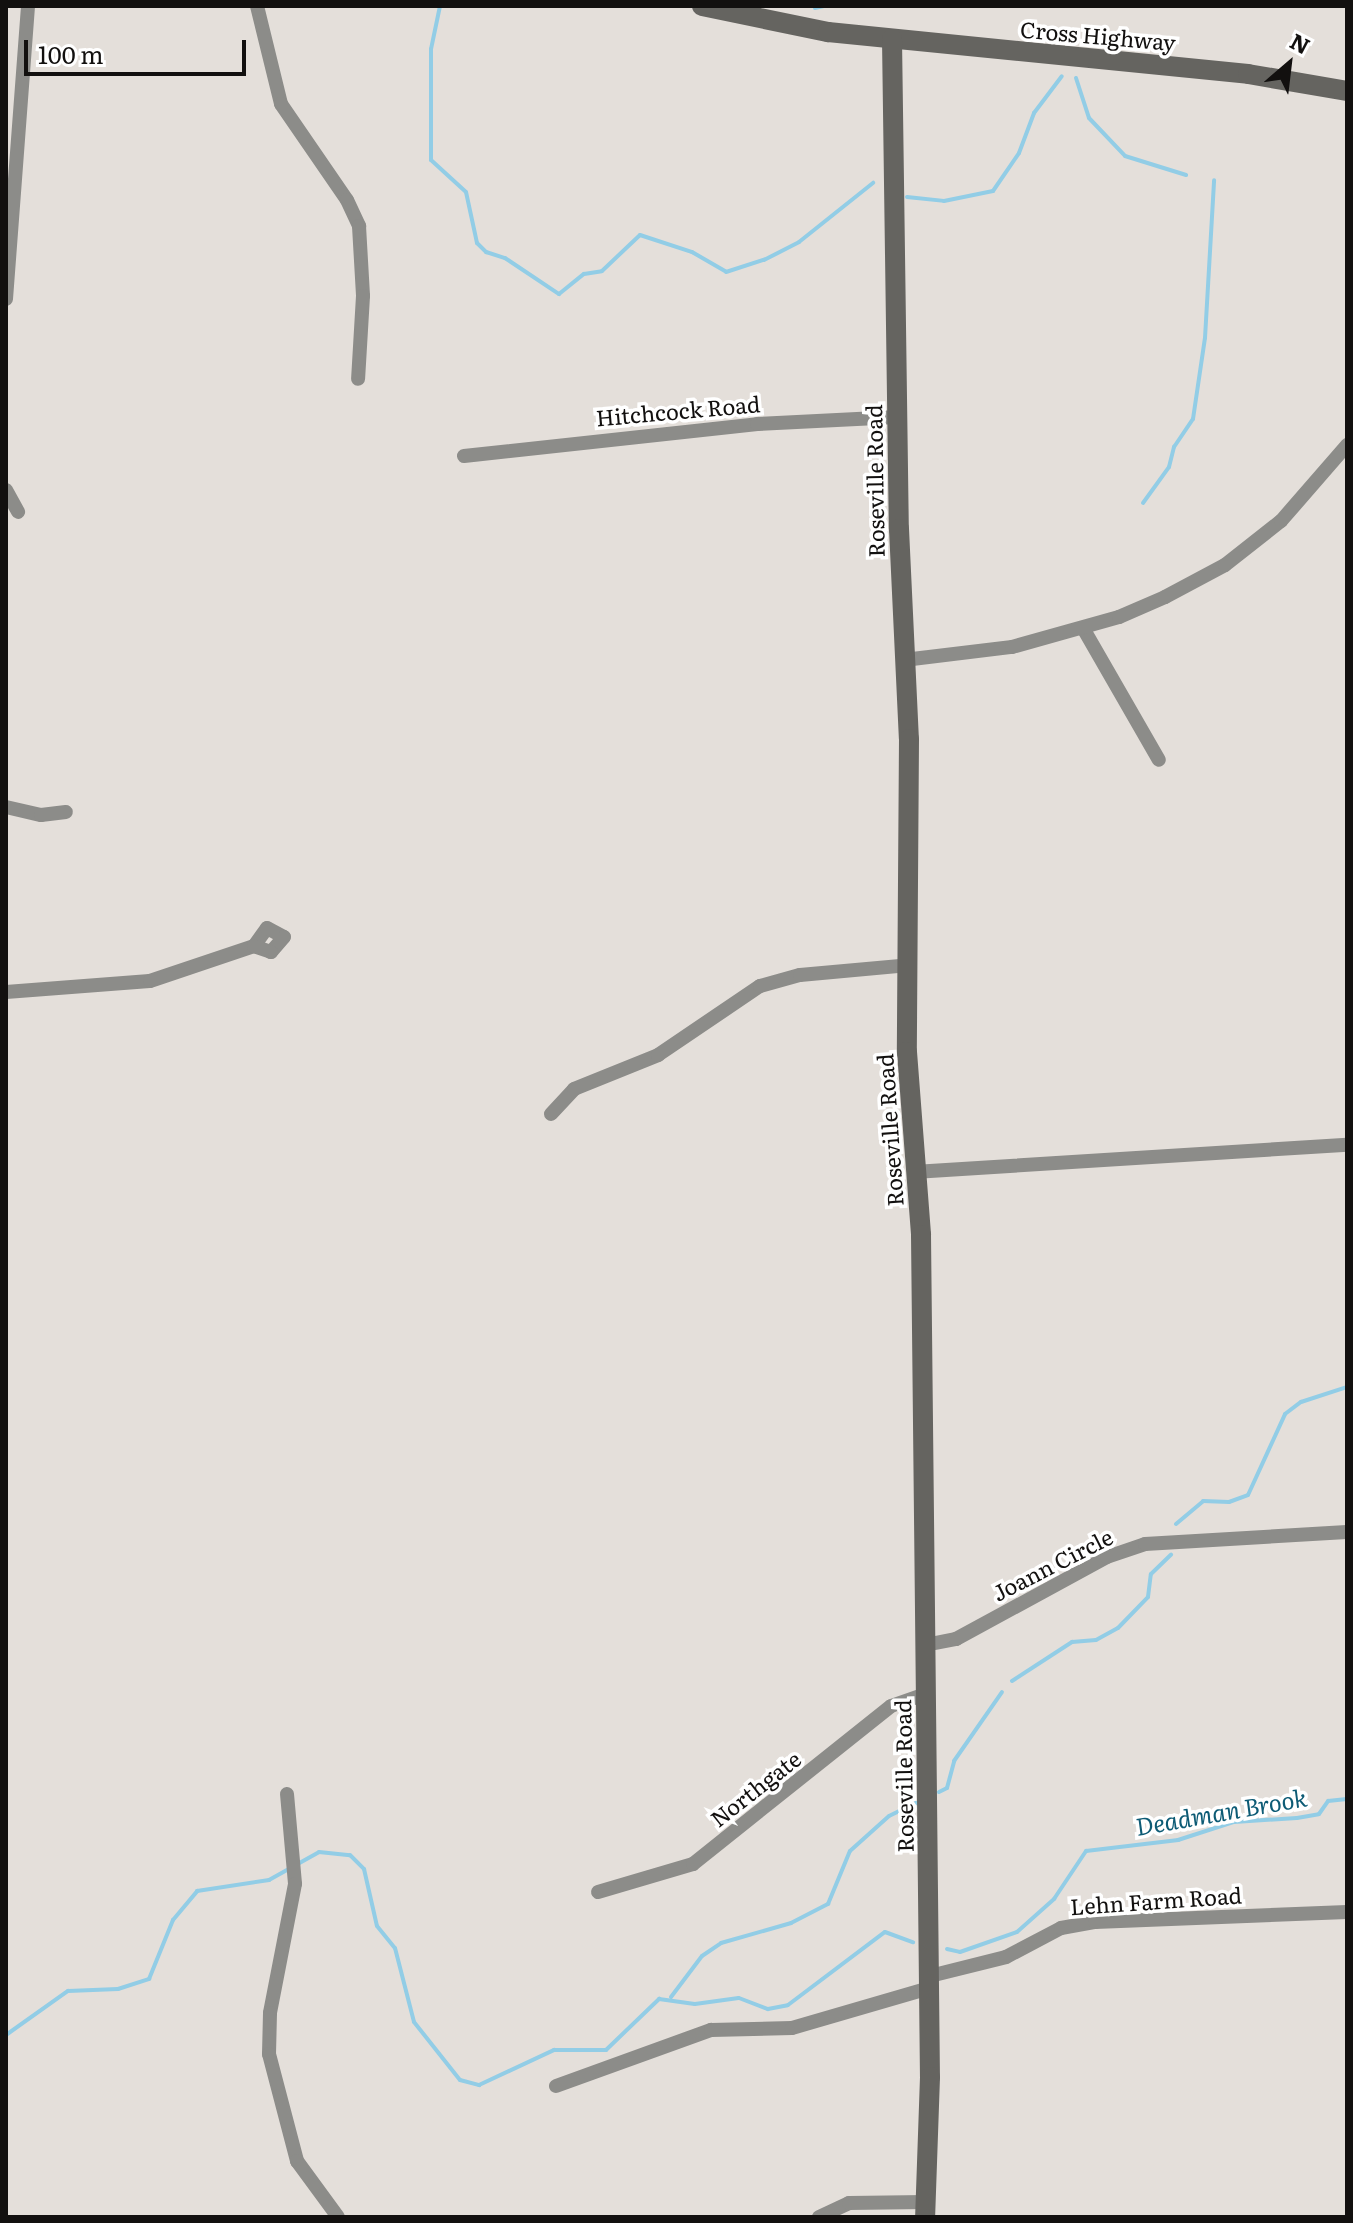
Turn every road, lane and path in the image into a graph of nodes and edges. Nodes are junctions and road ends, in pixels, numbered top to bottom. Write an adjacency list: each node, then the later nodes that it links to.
1 (28, 6): 7 (street)
2 (257, 6): 8 (street)
3 (702, 6): 4 (street, Cross Highway)
4 (777, 15): 5 (street, Cross Highway)
5 (892, 39): 6 (street, Cross Highway); 9 (street, Roseville Road)
6 (1347, 91)
7 (6, 299)
8 (358, 379)
9 (897, 417): 11 (street, Hitchcock Road); 15 (street, Roseville Road)
10 (1347, 445): 14 (street)
11 (464, 456)
12 (6, 490): 13 (street)
13 (18, 512)
14 (1083, 628): 15 (street); 16 (street)
15 (904, 660): 20 (street, Roseville Road)
16 (1159, 760)
17 (6, 807): 18 (street)
18 (66, 812)
19 (254, 946): 21 (street)
20 (909, 965): 22 (street); 24 (street, Roseville Road)
21 (6, 992)
22 (551, 1114)
23 (1347, 1145): 24 (street)
24 (914, 1172): 26 (street, Roseville Road)
25 (1347, 1532): 26 (street, Joann Circle)
26 (925, 1645): 27 (street, Roseville Road)
27 (926, 1694): 29 (street, Northgate); 31 (street, Roseville Road)
28 (287, 1794): 34 (street)
29 (598, 1892)
30 (1347, 1912): 31 (street, Lehn Farm Road)
31 (930, 1982): 32 (street, Lehn Farm Road); 33 (street, Roseville Road)
32 (556, 2086)
33 (925, 2209): 35 (street)
34 (338, 2217)
35 (819, 2217)

